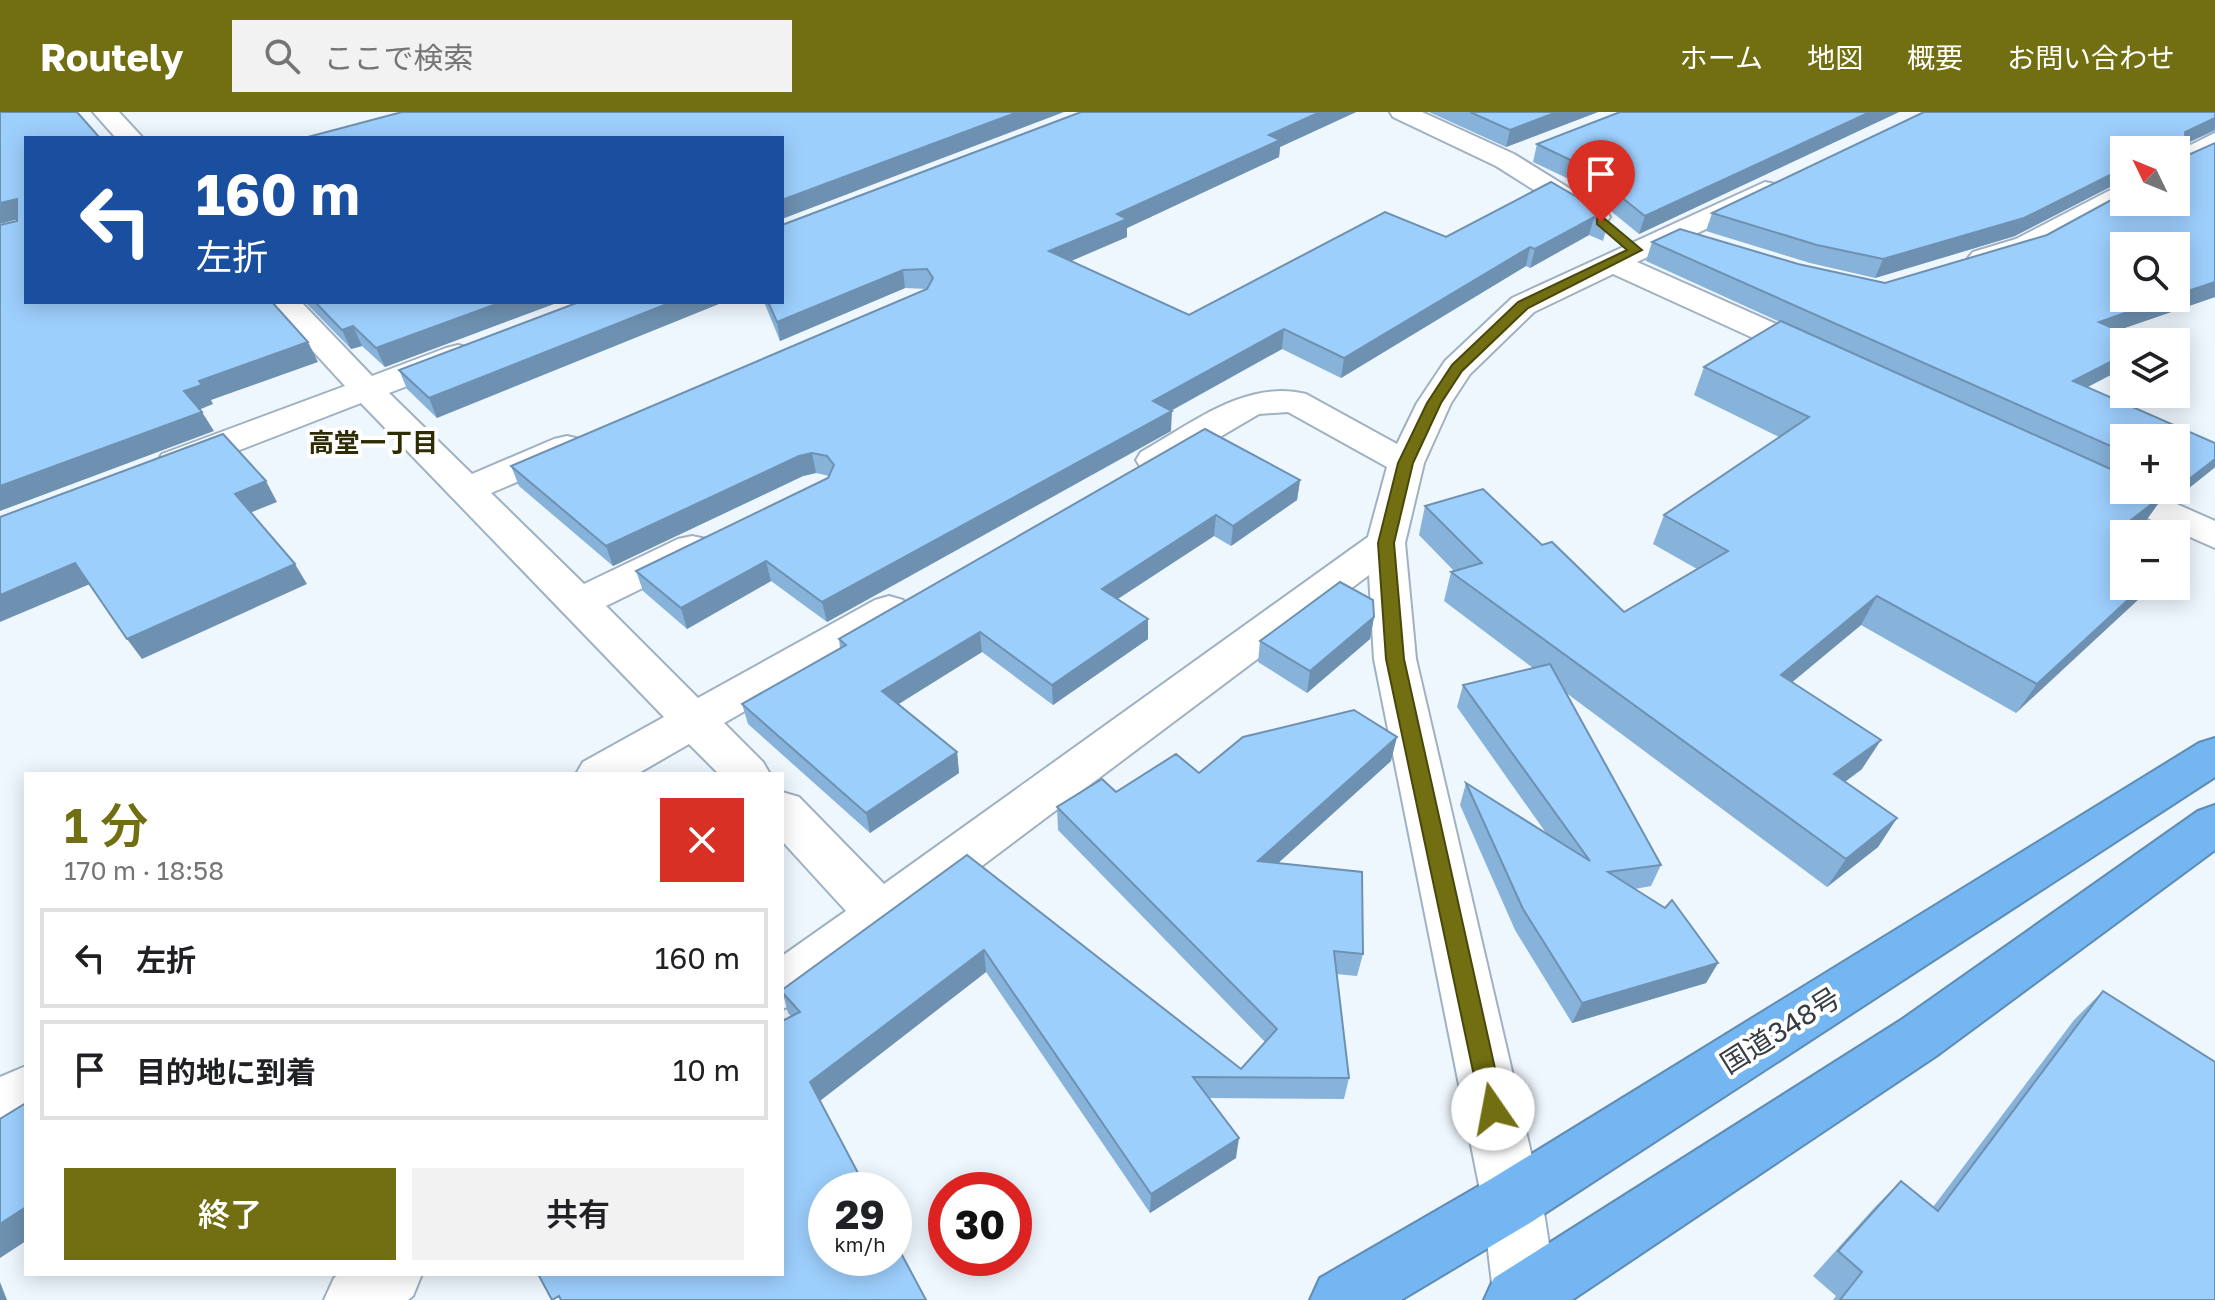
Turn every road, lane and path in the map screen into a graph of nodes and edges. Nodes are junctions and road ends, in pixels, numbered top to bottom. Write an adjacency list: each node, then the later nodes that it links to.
1 (105, 112): 3 (street)
2 (1402, 112): 7 (street)
3 (128, 136)
4 (2215, 141): 6 (street)
5 (1532, 149): 7 (street)
6 (2190, 155)
7 (1505, 160): 12 (street)
8 (1799, 173): 10 (street)
9 (2110, 199): 13 (street)
10 (1673, 234): 11 (street); 12 (street)
11 (1716, 247)
12 (1624, 256): 16 (street); 19 (street)
13 (1951, 267)
14 (286, 304): 17 (street)
15 (482, 346): 17 (street)
16 (1842, 366)
17 (367, 390): 21 (street); 23 (street)
18 (597, 434): 23 (street)
19 (1406, 463): 22 (street); 26 (street)
20 (2071, 471): 25 (street)
21 (147, 473)
22 (1126, 475)
23 (466, 490): 28 (street)
24 (719, 535): 28 (street)
25 (2215, 536)
26 (1386, 543): 35 (street); 39 (street)
27 (918, 594): 29 (street)
28 (579, 603): 29 (street)
29 (695, 720): 31 (street); 32 (street)
30 (2215, 755): 39 (highway, 国道348号)
31 (603, 772)
32 (745, 772)
33 (784, 812): 35 (street)
34 (2215, 824): 41 (highway)
35 (881, 914): 36 (street)
36 (784, 985)
37 (24, 1093): 38 (street)
38 (0, 1106)
39 (1512, 1200): 41 (street); 43 (highway, 国道348号)
40 (388, 1276): 42 (street)
41 (1522, 1298)
42 (356, 1300)
43 (1342, 1300)

